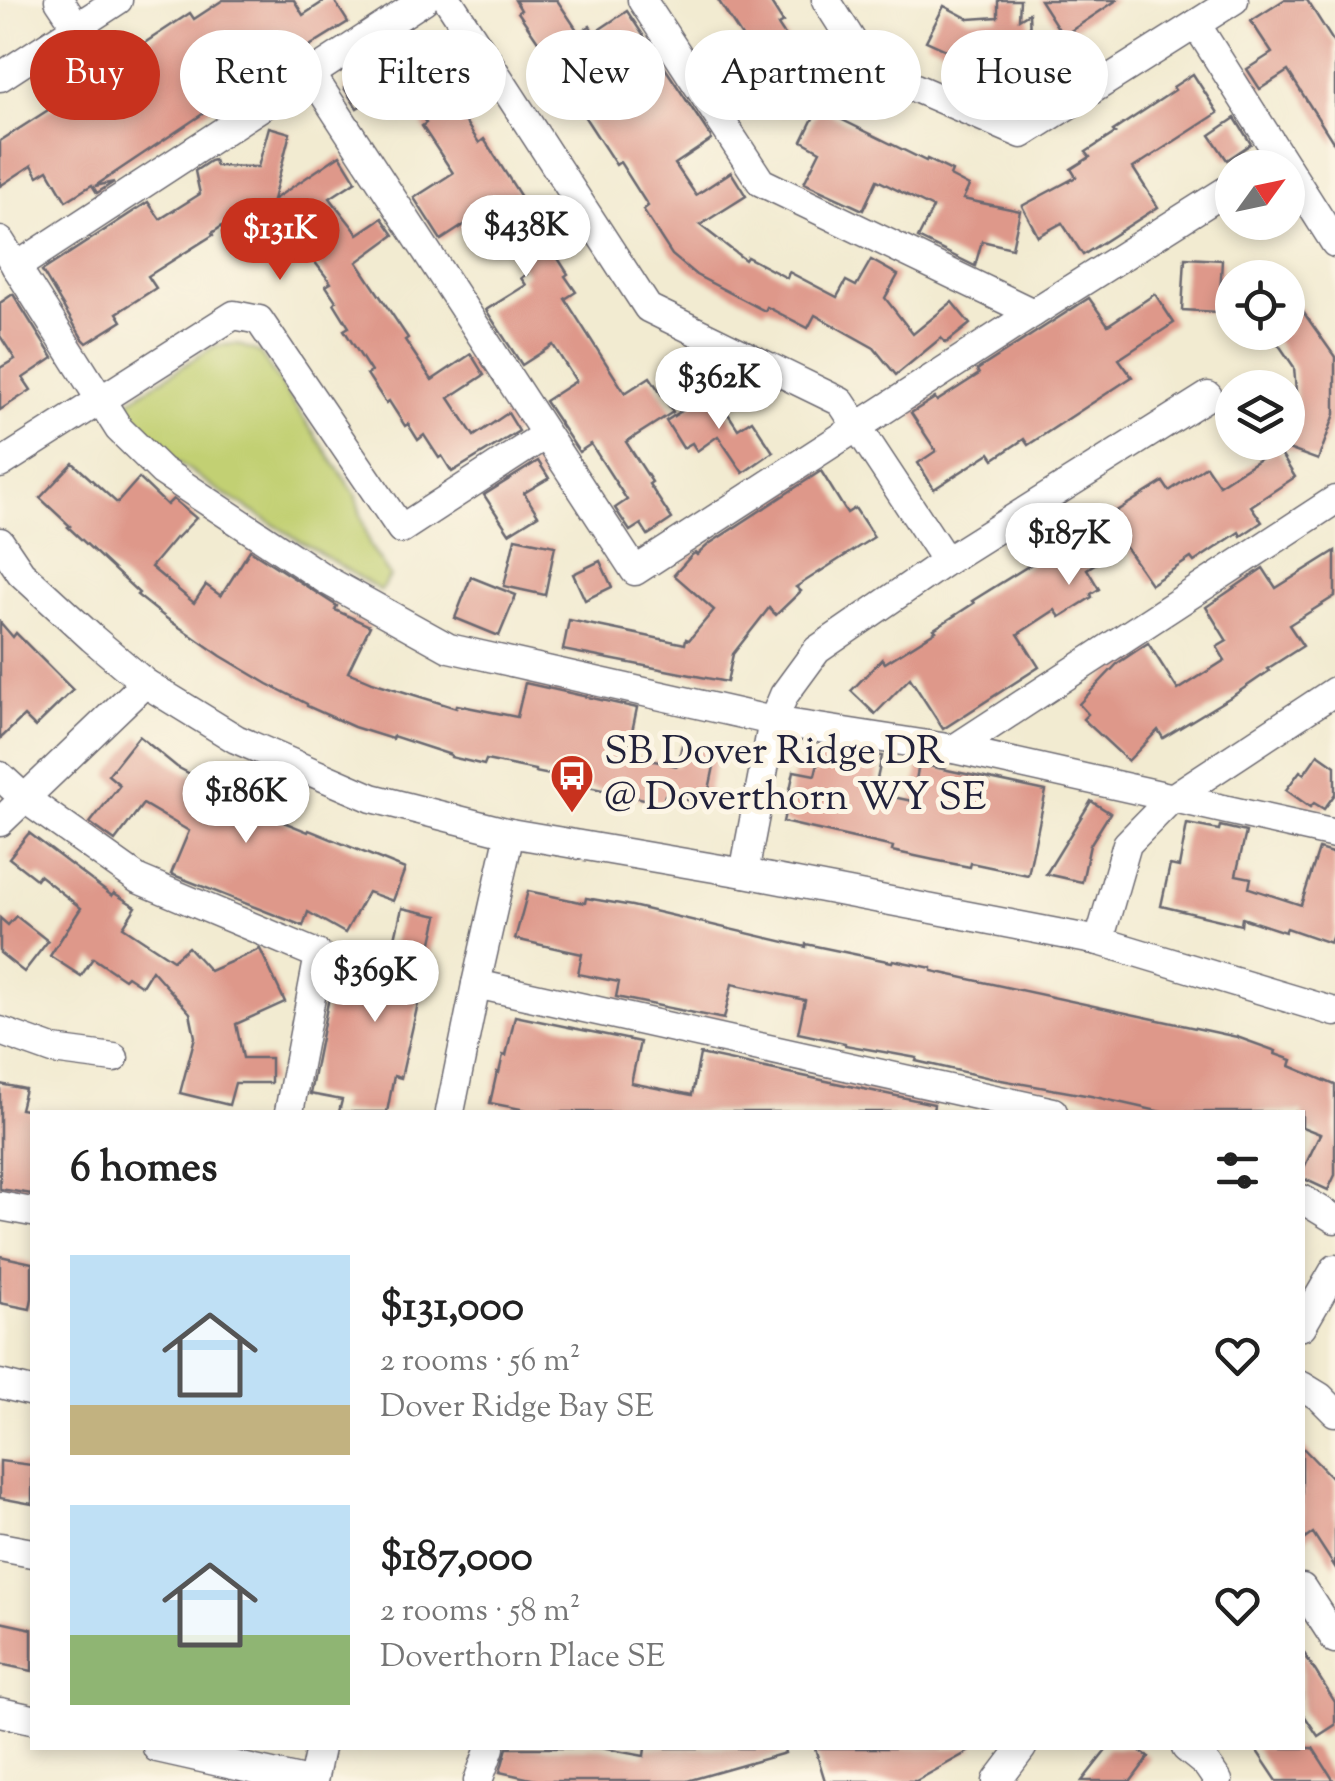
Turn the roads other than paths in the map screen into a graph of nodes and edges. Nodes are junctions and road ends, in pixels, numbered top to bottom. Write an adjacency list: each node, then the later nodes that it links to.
1 (60, 0): 9 (street)
2 (118, 0): 9 (street)
3 (424, 0): 10 (street)
4 (448, 0): 23 (street)
5 (642, 0): 20 (street)
6 (826, 0): 8 (street)
7 (1234, 0): 8 (street)
8 (1196, 24): 14 (street)
9 (77, 27): 11 (street)
10 (322, 67)
11 (0, 77)
12 (322, 91): 24 (street)
13 (240, 120): 19 (street)
14 (1271, 150)
15 (1215, 199): 20 (street)
16 (1305, 200): 18 (street)
17 (0, 242): 19 (street)
18 (1335, 243)
19 (16, 266): 22 (street)
20 (1032, 313): 23 (street)
21 (1208, 396): 28 (street)
22 (100, 400): 24 (street); 25 (street); 31 (street)
23 (856, 428): 24 (street); 28 (street)
24 (545, 436)
25 (0, 464)
26 (1335, 500): 32 (street)
27 (0, 542): 29 (street)
28 (946, 561): 31 (street)
29 (145, 683): 34 (street); 37 (street)
30 (1335, 691): 35 (street)
31 (773, 721): 32 (street); 39 (street)
32 (954, 749): 35 (street)
33 (0, 776): 34 (street)
34 (24, 798): 36 (street); 45 (street)
35 (1171, 799): 38 (street); 40 (street)
36 (0, 822)
37 (510, 833): 39 (street); 41 (street)
38 (1335, 834)
39 (744, 873): 40 (street)
40 (1099, 942): 42 (street)
41 (476, 984): 46 (street); 47 (street)
42 (1335, 1012)
43 (0, 1031): 44 (street)
44 (114, 1058)
45 (289, 1110)
46 (450, 1110)
47 (1044, 1110)
48 (1305, 1202): 51 (street)
49 (0, 1206): 50 (street)
50 (30, 1212)
51 (1335, 1219)
52 (1335, 1270): 53 (street)
53 (1305, 1321)
54 (0, 1384): 56 (street)
55 (1305, 1388): 57 (street)
56 (30, 1392)
57 (1335, 1412)
58 (0, 1547): 59 (street)
59 (30, 1553)
60 (1305, 1593): 61 (street)
61 (1335, 1638)
62 (0, 1712): 63 (street)
63 (30, 1719)
64 (166, 1750): 69 (street)
65 (320, 1750): 70 (street)
66 (489, 1750): 71 (street)
67 (1020, 1750): 72 (street)
68 (1188, 1750): 73 (street)
69 (304, 1781)
70 (312, 1781)
71 (478, 1781)
72 (996, 1781)
73 (1218, 1781)

